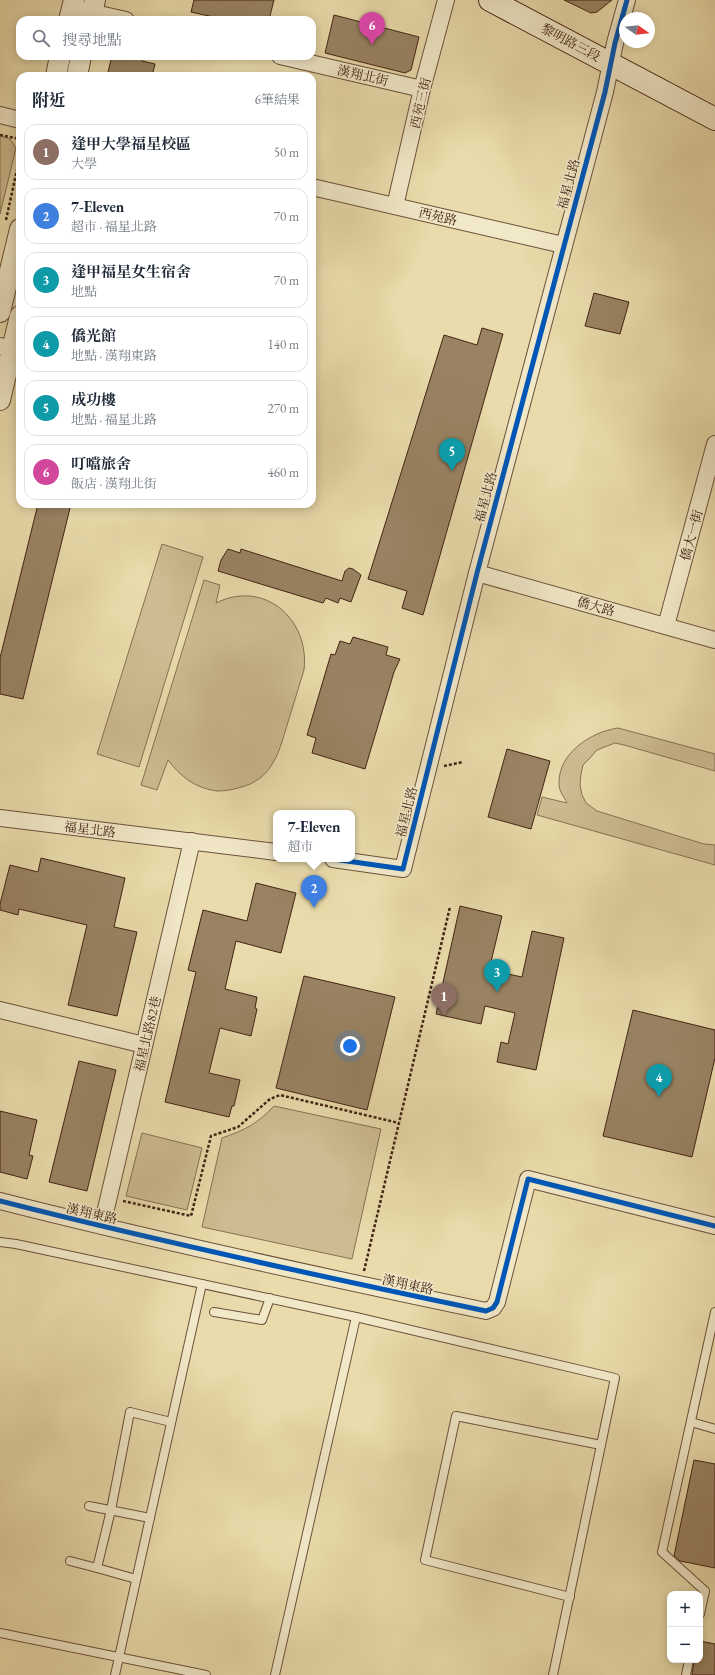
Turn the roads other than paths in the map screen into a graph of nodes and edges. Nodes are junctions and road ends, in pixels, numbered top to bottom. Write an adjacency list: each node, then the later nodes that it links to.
1 (446, 0): 13 (street, 西苑三街)
2 (490, 0): 10 (main road, 黎明路三段)
3 (627, 0): 10 (street, 福星北路)
4 (72, 9): 5 (street)
5 (92, 11): 6 (street)
6 (111, 16)
7 (59, 60): 11 (street)
8 (80, 60): 12 (street)
9 (297, 60): 13 (street, 漢翔北街)
10 (610, 63): 16 (main road, 黎明路三段); 20 (street, 福星北路)
11 (57, 72)
12 (78, 72)
13 (422, 89): 18 (street, 西苑三街)
14 (0, 115): 15 (street)
15 (16, 119)
16 (715, 119)
17 (316, 188): 18 (street, 西苑路)
18 (395, 206): 20 (street, 西苑路)
19 (12, 227): 21 (street)
20 (563, 245): 26 (street, 福星北路)
21 (0, 312)
22 (16, 325): 23 (street)
23 (6, 347): 24 (street)
24 (0, 400)
25 (715, 444): 27 (street, 僑大一街)
26 (477, 573): 27 (street, 僑大路); 32 (street, 福星北路)
27 (666, 626): 28 (street, 僑大路)
28 (715, 640)
29 (0, 818): 30 (street, 福星北路)
30 (192, 841): 31 (street, 福星北路); 34 (street, 福星北路82巷)
31 (273, 852)
32 (352, 862)
33 (0, 1010): 34 (street)
34 (144, 1045): 36 (street, 福星北路82巷)
35 (0, 1201): 36 (street, 漢翔東路)
36 (102, 1226): 37 (street, 漢翔東路)
37 (715, 1226)
38 (0, 1242): 39 (lane)
39 (202, 1284): 40 (lane); 44 (lane)
40 (270, 1298): 41 (lane); 43 (lane)
41 (214, 1312)
42 (715, 1312): 45 (lane)
43 (356, 1317): 47 (lane); 61 (lane)
44 (171, 1422): 49 (lane); 50 (lane)
45 (691, 1422): 46 (lane); 55 (lane)
46 (715, 1429)
47 (602, 1445): 54 (lane); 54 (lane)
48 (89, 1506): 49 (lane)
49 (111, 1510): 50 (lane); 52 (lane)
50 (150, 1518): 53 (lane)
51 (70, 1561): 52 (lane)
52 (97, 1568): 53 (lane)
53 (136, 1579): 57 (lane)
54 (570, 1596): 62 (lane)
55 (703, 1600)
56 (0, 1633): 57 (lane)
57 (119, 1658): 59 (lane); 60 (lane)
58 (688, 1663): 63 (lane)
59 (115, 1675)
60 (206, 1675)
61 (275, 1675)
62 (553, 1675)
63 (686, 1675)

